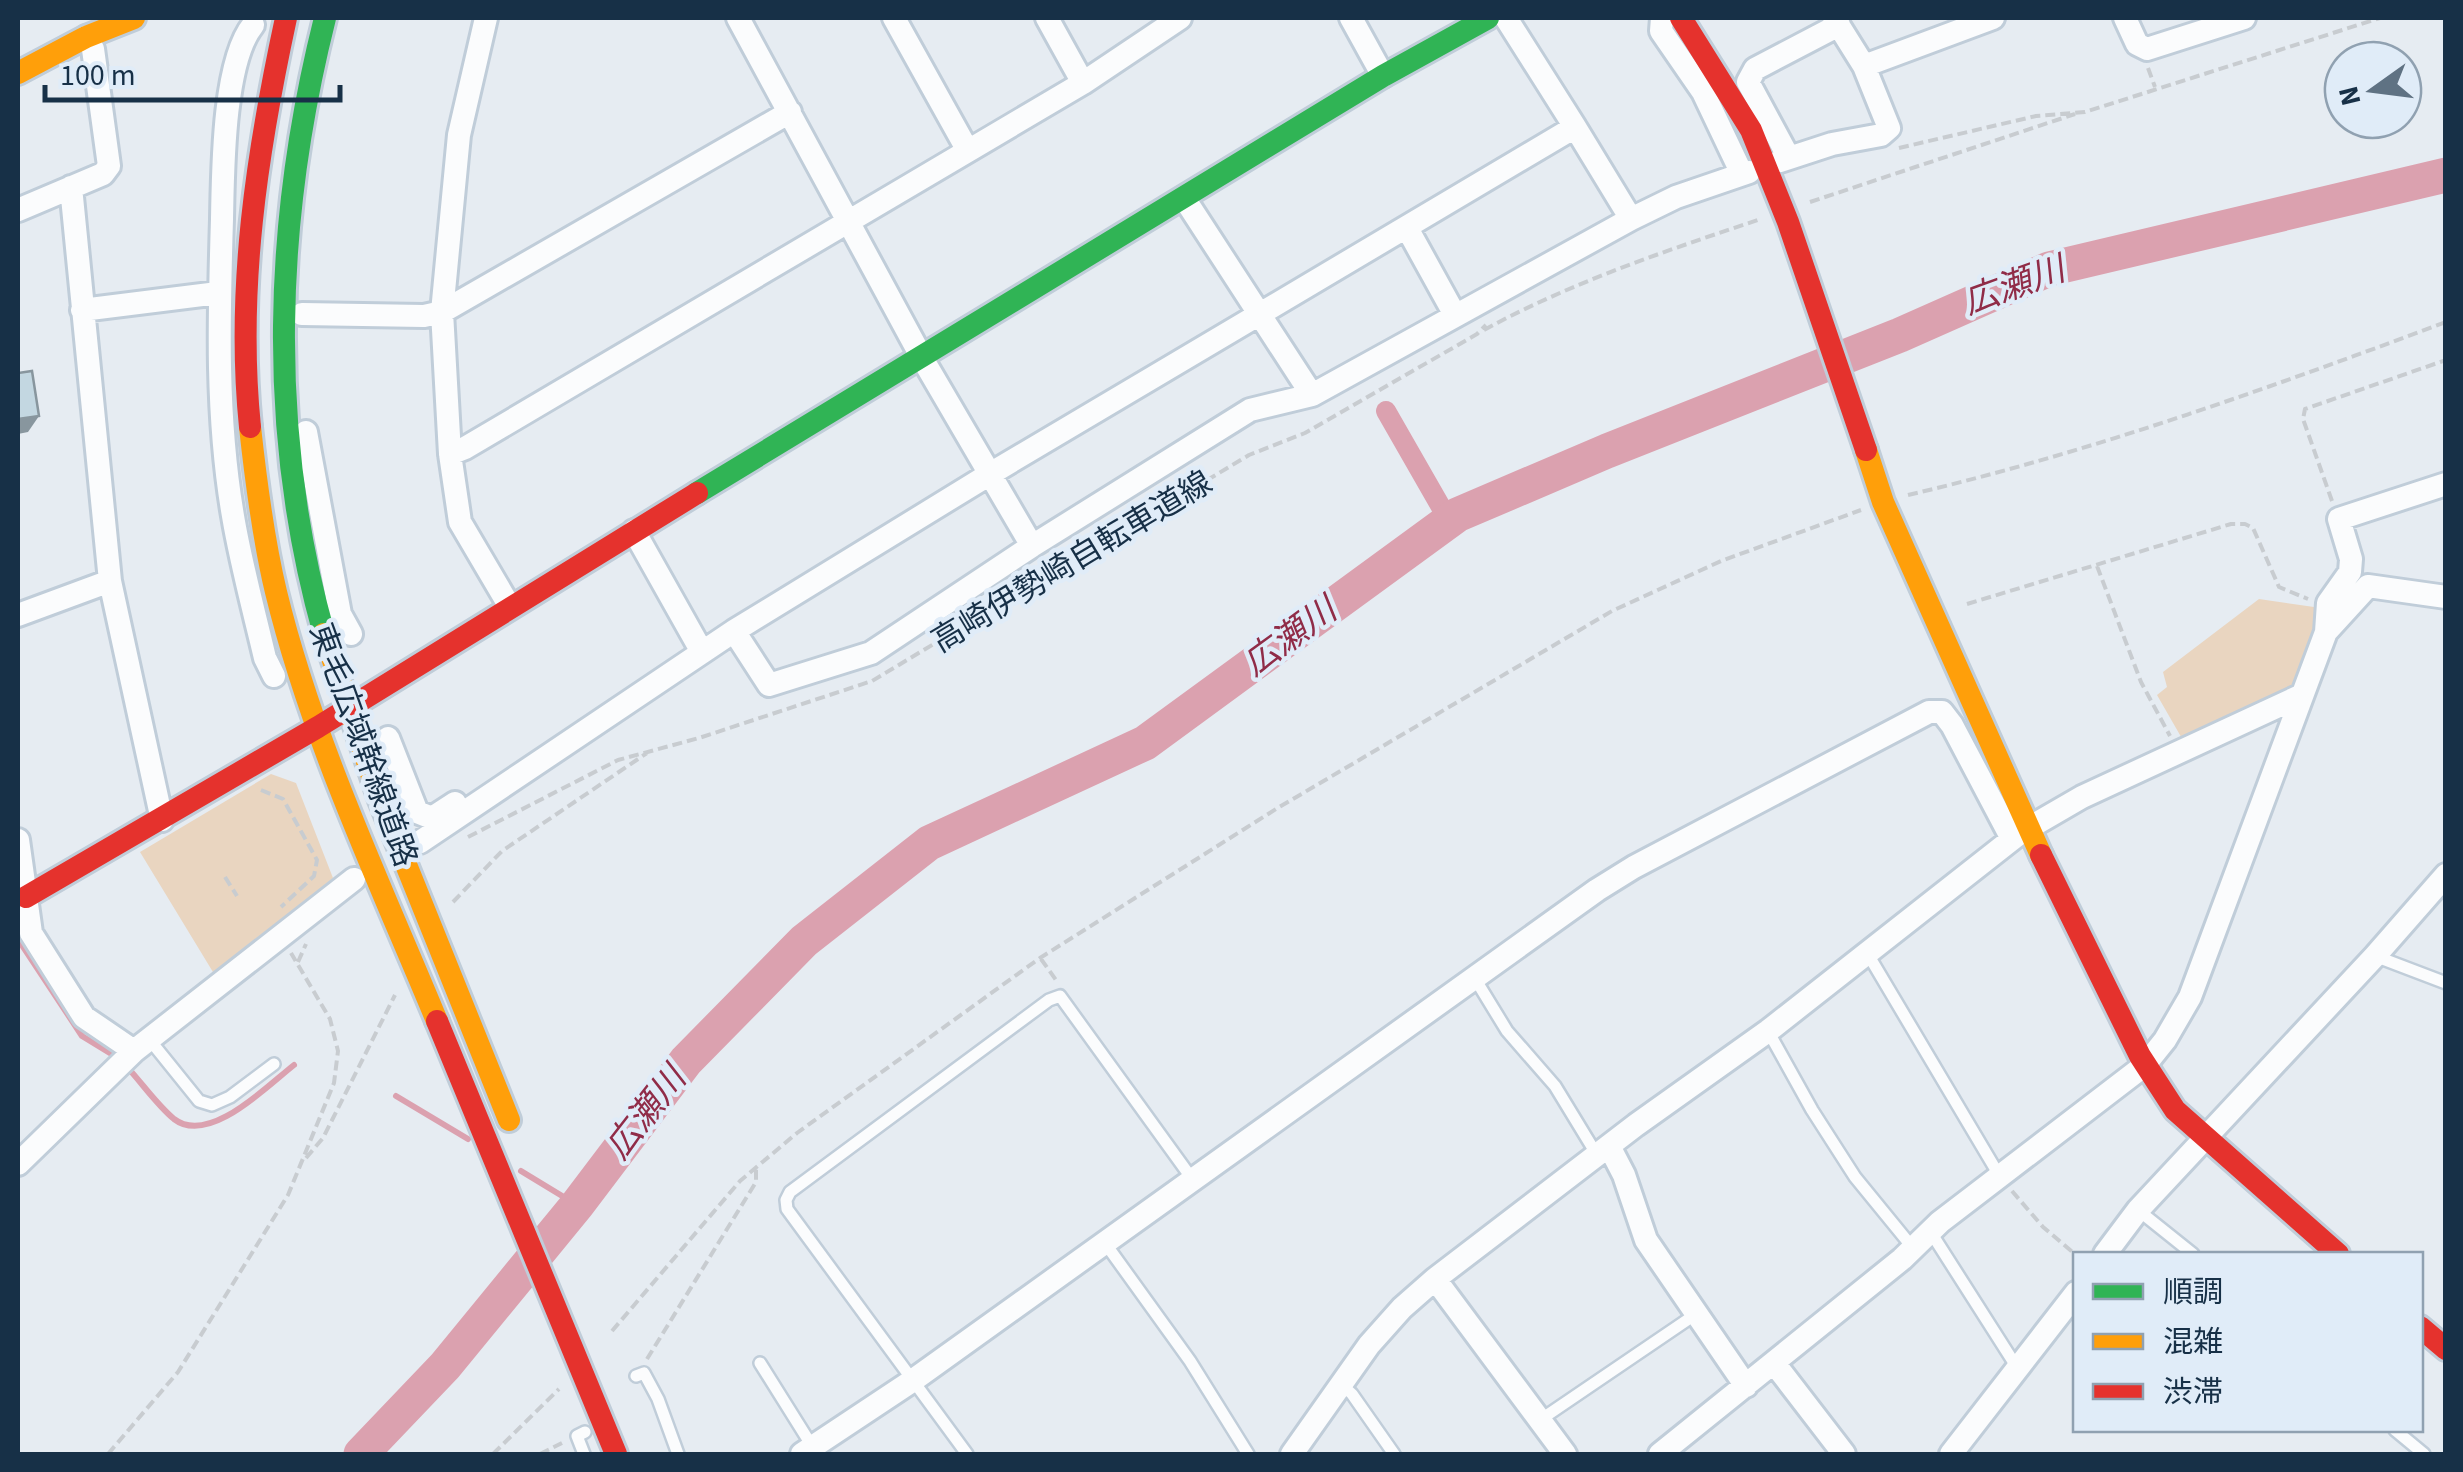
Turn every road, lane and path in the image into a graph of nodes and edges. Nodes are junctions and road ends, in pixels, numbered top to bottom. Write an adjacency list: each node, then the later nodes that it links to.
1 (113, 18): 22 (main road)
2 (134, 18): 22 (main road)
3 (286, 18): 35 (main road, 東毛広域幹線道路)
4 (326, 18): 23 (street); 58 (main road, 東毛広域幹線道路)
5 (346, 18): 23 (street)
6 (486, 18): 47 (street)
7 (738, 18): 30 (street)
8 (894, 18): 34 (street)
9 (1046, 18): 28 (street)
10 (1180, 18): 28 (street)
11 (1351, 18): 27 (street)
12 (1488, 18): 27 (main road)
13 (1506, 18): 32 (street)
14 (1662, 18): 40 (street)
15 (1681, 18): 41 (main road)
16 (1992, 18): 25 (street)
17 (2125, 18): 18 (street)
18 (2244, 18)
19 (2380, 18): 29 (path)
20 (1836, 21): 25 (street); 25 (street)
21 (253, 25): 43 (street)
22 (86, 37): 26 (main road); 36 (street)
23 (336, 44): 48 (street)
24 (2147, 64): 29 (path)
25 (1864, 66)
26 (18, 73)
27 (1383, 76): 37 (main road)
28 (1083, 84): 34 (street)
29 (2156, 88): 31 (path)
30 (790, 112): 42 (street); 47 (street)
31 (2075, 114): 33 (path); 38 (path)
32 (1575, 127): 40 (street); 44 (street)
33 (1894, 149)
34 (968, 151): 42 (street)
35 (254, 185): 43 (street); 74 (main road, 東毛広域幹線道路)
36 (71, 187): 39 (street); 46 (street)
37 (1184, 198): 51 (street); 54 (main road)
38 (1810, 202)
39 (18, 210)
40 (1631, 218): 49 (street)
41 (1780, 219): 53 (path, 高崎伊勢崎自転車道線); 62 (main road)
42 (851, 222): 54 (street); 59 (street)
43 (222, 228): 45 (street)
44 (1406, 228): 49 (street); 51 (street)
45 (218, 293): 46 (street); 68 (street)
46 (82, 310): 67 (street)
47 (442, 312): 48 (street); 59 (street)
48 (302, 314): 57 (street)
49 (1455, 315): 56 (street)
50 (1496, 315): 53 (path, 高崎伊勢崎自転車道線)
51 (1260, 316): 56 (street); 60 (street)
52 (2446, 322): 62 (path)
53 (1476, 334): 85 (path, 高崎伊勢崎自転車道線)
54 (922, 358): 60 (street); 64 (main road)
55 (2445, 362): 63 (path)
56 (1312, 395): 65 (street)
57 (304, 421): 58 (street); 77 (street)
58 (288, 440): 81 (main road, 東毛広域幹線道路)
59 (450, 454): 72 (street)
60 (990, 474): 65 (street); 75 (street)
61 (2446, 484): 63 (street)
62 (1884, 500): 89 (main road); 102 (path)
63 (2338, 519): 70 (street)
64 (634, 531): 72 (main road); 78 (street)
65 (1032, 546): 75 (street)
66 (2097, 566): 70 (path); 71 (path); 86 (path)
67 (110, 581): 73 (street); 88 (street)
68 (247, 582): 74 (street); 79 (street)
69 (2446, 596): 76 (street)
70 (2328, 603): 76 (street)
71 (1968, 604)
72 (510, 607): 81 (main road)
73 (18, 615)
74 (282, 618): 82 (main road, 東毛広域幹線道路)
75 (734, 632): 78 (street)
76 (2326, 632): 80 (street)
77 (351, 634)
78 (702, 652): 83 (street)
79 (274, 676)
80 (2300, 696): 86 (street); 111 (street)
81 (345, 709): 82 (main road); 112 (main road, 東毛広域幹線道路)
82 (318, 727): 88 (main road); 151 (main road, 東毛広域幹線道路)
83 (580, 737): 84 (street); 91 (street)
84 (388, 738)
85 (650, 750): 92 (path, 高崎伊勢崎自転車道線); 98 (path, 高崎伊勢崎自転車道線)
86 (2179, 754): 89 (street)
87 (257, 789): 99 (path)
88 (162, 820): 97 (main road)
89 (2020, 833): 100 (street); 104 (street); 111 (main road)
90 (18, 840): 97 (street)
91 (420, 842)
92 (457, 842)
93 (2446, 875): 101 (street)
94 (225, 877): 96 (path)
95 (354, 879): 109 (street)
96 (237, 896)
97 (26, 897): 109 (street)
98 (451, 904)
99 (278, 910)
100 (1866, 950): 108 (street); 118 (lane)
101 (2375, 956): 105 (lane); 113 (street)
102 (1040, 958): 106 (path); 117 (path)
103 (298, 962): 115 (path)
104 (1474, 978): 114 (lane); 119 (street)
105 (2446, 983)
106 (1058, 984)
107 (397, 991): 115 (path)
108 (1768, 1030): 114 (street); 123 (lane)
109 (132, 1054): 110 (lane); 116 (street)
110 (274, 1064)
111 (2146, 1064): 113 (main road); 118 (street)
112 (514, 1133)
113 (2204, 1138): 120 (street); 127 (main road)
114 (1603, 1150): 128 (street); 130 (street)
115 (304, 1162): 147 (path)
116 (18, 1164)
117 (756, 1168): 132 (path); 137 (path)
118 (1998, 1175): 121 (street); 124 (path)
119 (1193, 1180): 122 (street); 138 (lane)
120 (2138, 1210): 125 (street); 126 (lane)
121 (1930, 1230): 123 (street); 136 (lane)
122 (1105, 1243): 138 (street); 154 (lane)
123 (1913, 1248): 135 (street)
124 (2073, 1252)
125 (2106, 1252)
126 (2190, 1252)
127 (2336, 1252)
128 (1435, 1279): 139 (street); 142 (street)
129 (2073, 1297): 136 (street)
130 (1696, 1314): 140 (street); 142 (lane)
131 (2423, 1329): 133 (main road)
132 (612, 1331)
133 (2446, 1348)
134 (760, 1362): 145 (lane)
135 (1774, 1363): 140 (street); 159 (street)
136 (2018, 1369): 146 (street)
137 (627, 1376): 152 (lane)
138 (912, 1380): 145 (street); 153 (lane)
139 (1341, 1384): 155 (street); 156 (lane)
140 (1746, 1386): 158 (street)
141 (561, 1387): 148 (path)
142 (1540, 1420): 157 (street)
143 (2397, 1432): 160 (lane)
144 (581, 1434): 149 (path); 150 (lane)
145 (807, 1450)
146 (1961, 1450)
147 (108, 1454)
148 (492, 1454)
149 (540, 1454)
150 (584, 1454)
151 (616, 1454)
152 (678, 1454)
153 (968, 1454)
154 (1248, 1454)
155 (1292, 1454)
156 (1394, 1454)
157 (1564, 1454)
158 (1660, 1454)
159 (1844, 1454)
160 (2424, 1454)

